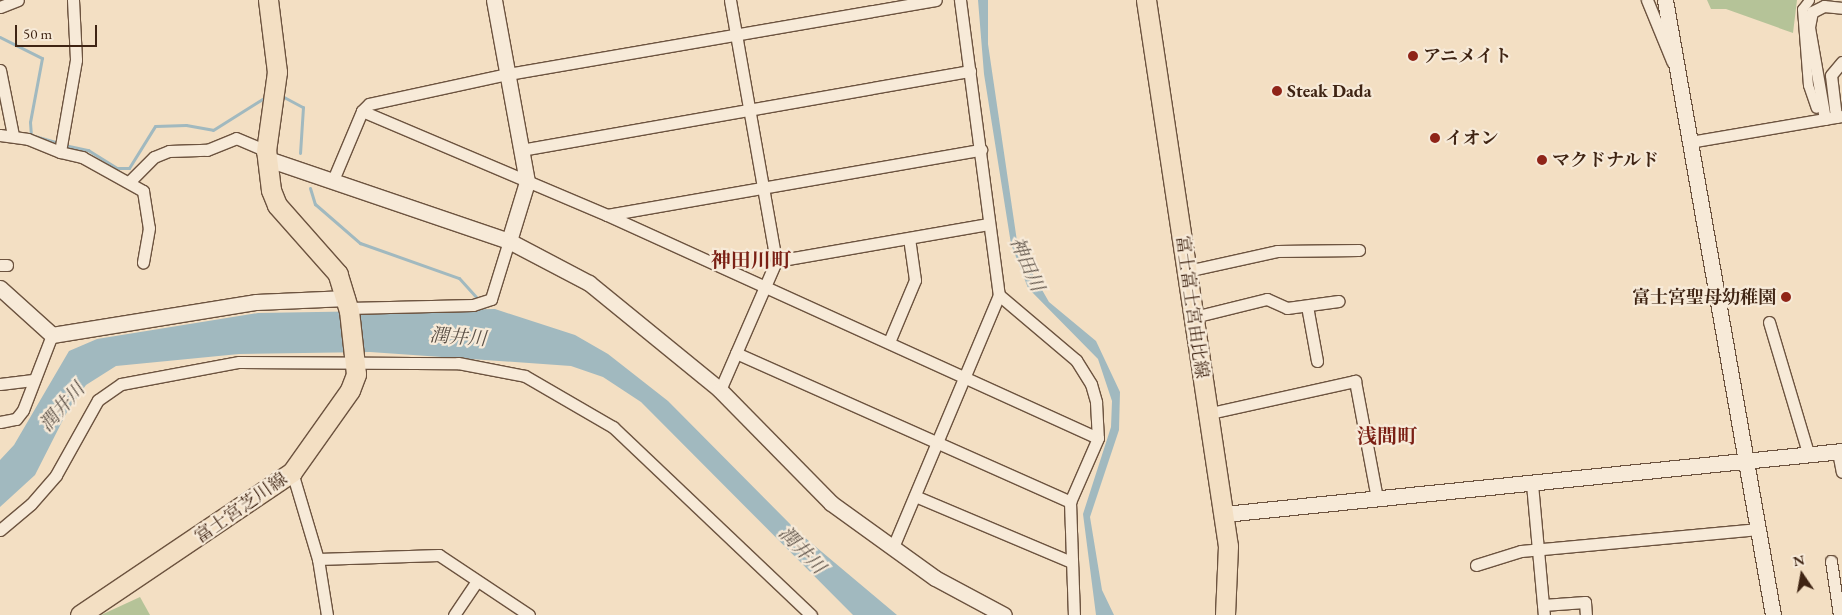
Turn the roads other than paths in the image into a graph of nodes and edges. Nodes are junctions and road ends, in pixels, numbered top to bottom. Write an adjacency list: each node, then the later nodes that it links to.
1 (18, 0): 12 (street)
2 (73, 0): 27 (street)
3 (268, 0): 30 (main road, 富士宮芝川線)
4 (494, 0): 19 (street)
5 (730, 0): 14 (street)
6 (936, 0): 14 (street)
7 (960, 0): 17 (street)
8 (1146, 0): 42 (main road, 富士富士宮由比線)
9 (1647, 0): 18 (street)
10 (1665, 0): 18 (street)
11 (1808, 0): 20 (street)
12 (0, 7)
13 (1842, 8): 23 (street)
14 (736, 35): 19 (street); 21 (street)
15 (1842, 62): 23 (street)
16 (0, 70): 25 (street)
17 (970, 71): 21 (street); 29 (street)
18 (1677, 71): 26 (street)
19 (508, 74): 22 (street); 28 (street)
20 (1816, 108)
21 (749, 110): 28 (street); 34 (street)
22 (362, 111): 31 (street); 33 (street)
23 (1834, 117): 26 (street)
24 (0, 135): 25 (street)
25 (13, 135): 27 (street)
26 (1690, 142): 66 (street)
27 (61, 150): 32 (street)
28 (521, 150): 33 (street)
29 (981, 150): 34 (street); 36 (street)
30 (267, 155): 31 (street); 32 (street); 47 (main road, 富士宮芝川線)
31 (333, 180): 38 (street)
32 (130, 181): 41 (street)
33 (527, 182): 35 (street); 38 (street)
34 (763, 185): 35 (street); 40 (street)
35 (607, 215): 44 (street)
36 (987, 224): 37 (street); 45 (street)
37 (908, 238): 40 (street); 52 (street)
38 (509, 241): 47 (street); 59 (street)
39 (1359, 250): 42 (street)
40 (776, 261): 44 (street)
41 (142, 262)
42 (1187, 271): 49 (main road, 富士富士宮由比線)
43 (0, 288): 51 (street)
44 (764, 288): 52 (street); 53 (street)
45 (1000, 295): 57 (street); 62 (street)
46 (1339, 301): 48 (street)
47 (348, 306): 51 (street); 54 (main road, 富士宮芝川線)
48 (1307, 306): 49 (street); 55 (street)
49 (1194, 317): 60 (main road, 富士富士宮由比線)
50 (1769, 322): 65 (street)
51 (52, 335): 56 (street)
52 (889, 342): 57 (street)
53 (736, 353): 59 (street); 63 (street)
54 (356, 360): 67 (main road, 富士宮芝川線); 75 (street); 88 (street)
55 (1317, 361)
56 (33, 380): 58 (street); 61 (street)
57 (965, 380): 62 (street); 63 (street)
58 (0, 384)
59 (720, 390): 76 (street)
60 (1206, 414): 71 (street); 73 (main road, 富士富士宮由比線)
61 (0, 422)
62 (1098, 438): 72 (street)
63 (938, 443): 70 (street); 72 (street)
64 (1840, 452): 65 (street); 68 (street)
65 (1808, 453): 66 (street)
66 (1743, 459): 69 (street); 74 (street)
67 (292, 472): 78 (street); 84 (main road, 富士宮芝川線)
68 (1842, 472)
69 (1532, 484): 71 (street); 77 (street)
70 (915, 496): 76 (street); 80 (street)
71 (1377, 498): 73 (street)
72 (1070, 502): 80 (street)
73 (1224, 514): 91 (main road, 富士富士宮由比線)
74 (1756, 529): 77 (street); 93 (street)
75 (0, 530)
76 (893, 547): 89 (street)
77 (1539, 550): 81 (street); 83 (street)
78 (318, 559): 82 (street); 85 (street)
79 (1831, 561): 94 (street)
80 (1071, 562): 90 (street)
81 (1476, 565)
82 (476, 582): 86 (street); 87 (street)
83 (1543, 610): 92 (street)
84 (80, 615)
85 (327, 615)
86 (454, 615)
87 (529, 615)
88 (811, 615)
89 (1004, 615)
90 (1074, 615)
91 (1225, 615)
92 (1586, 615)
93 (1773, 615)
94 (1839, 615)

